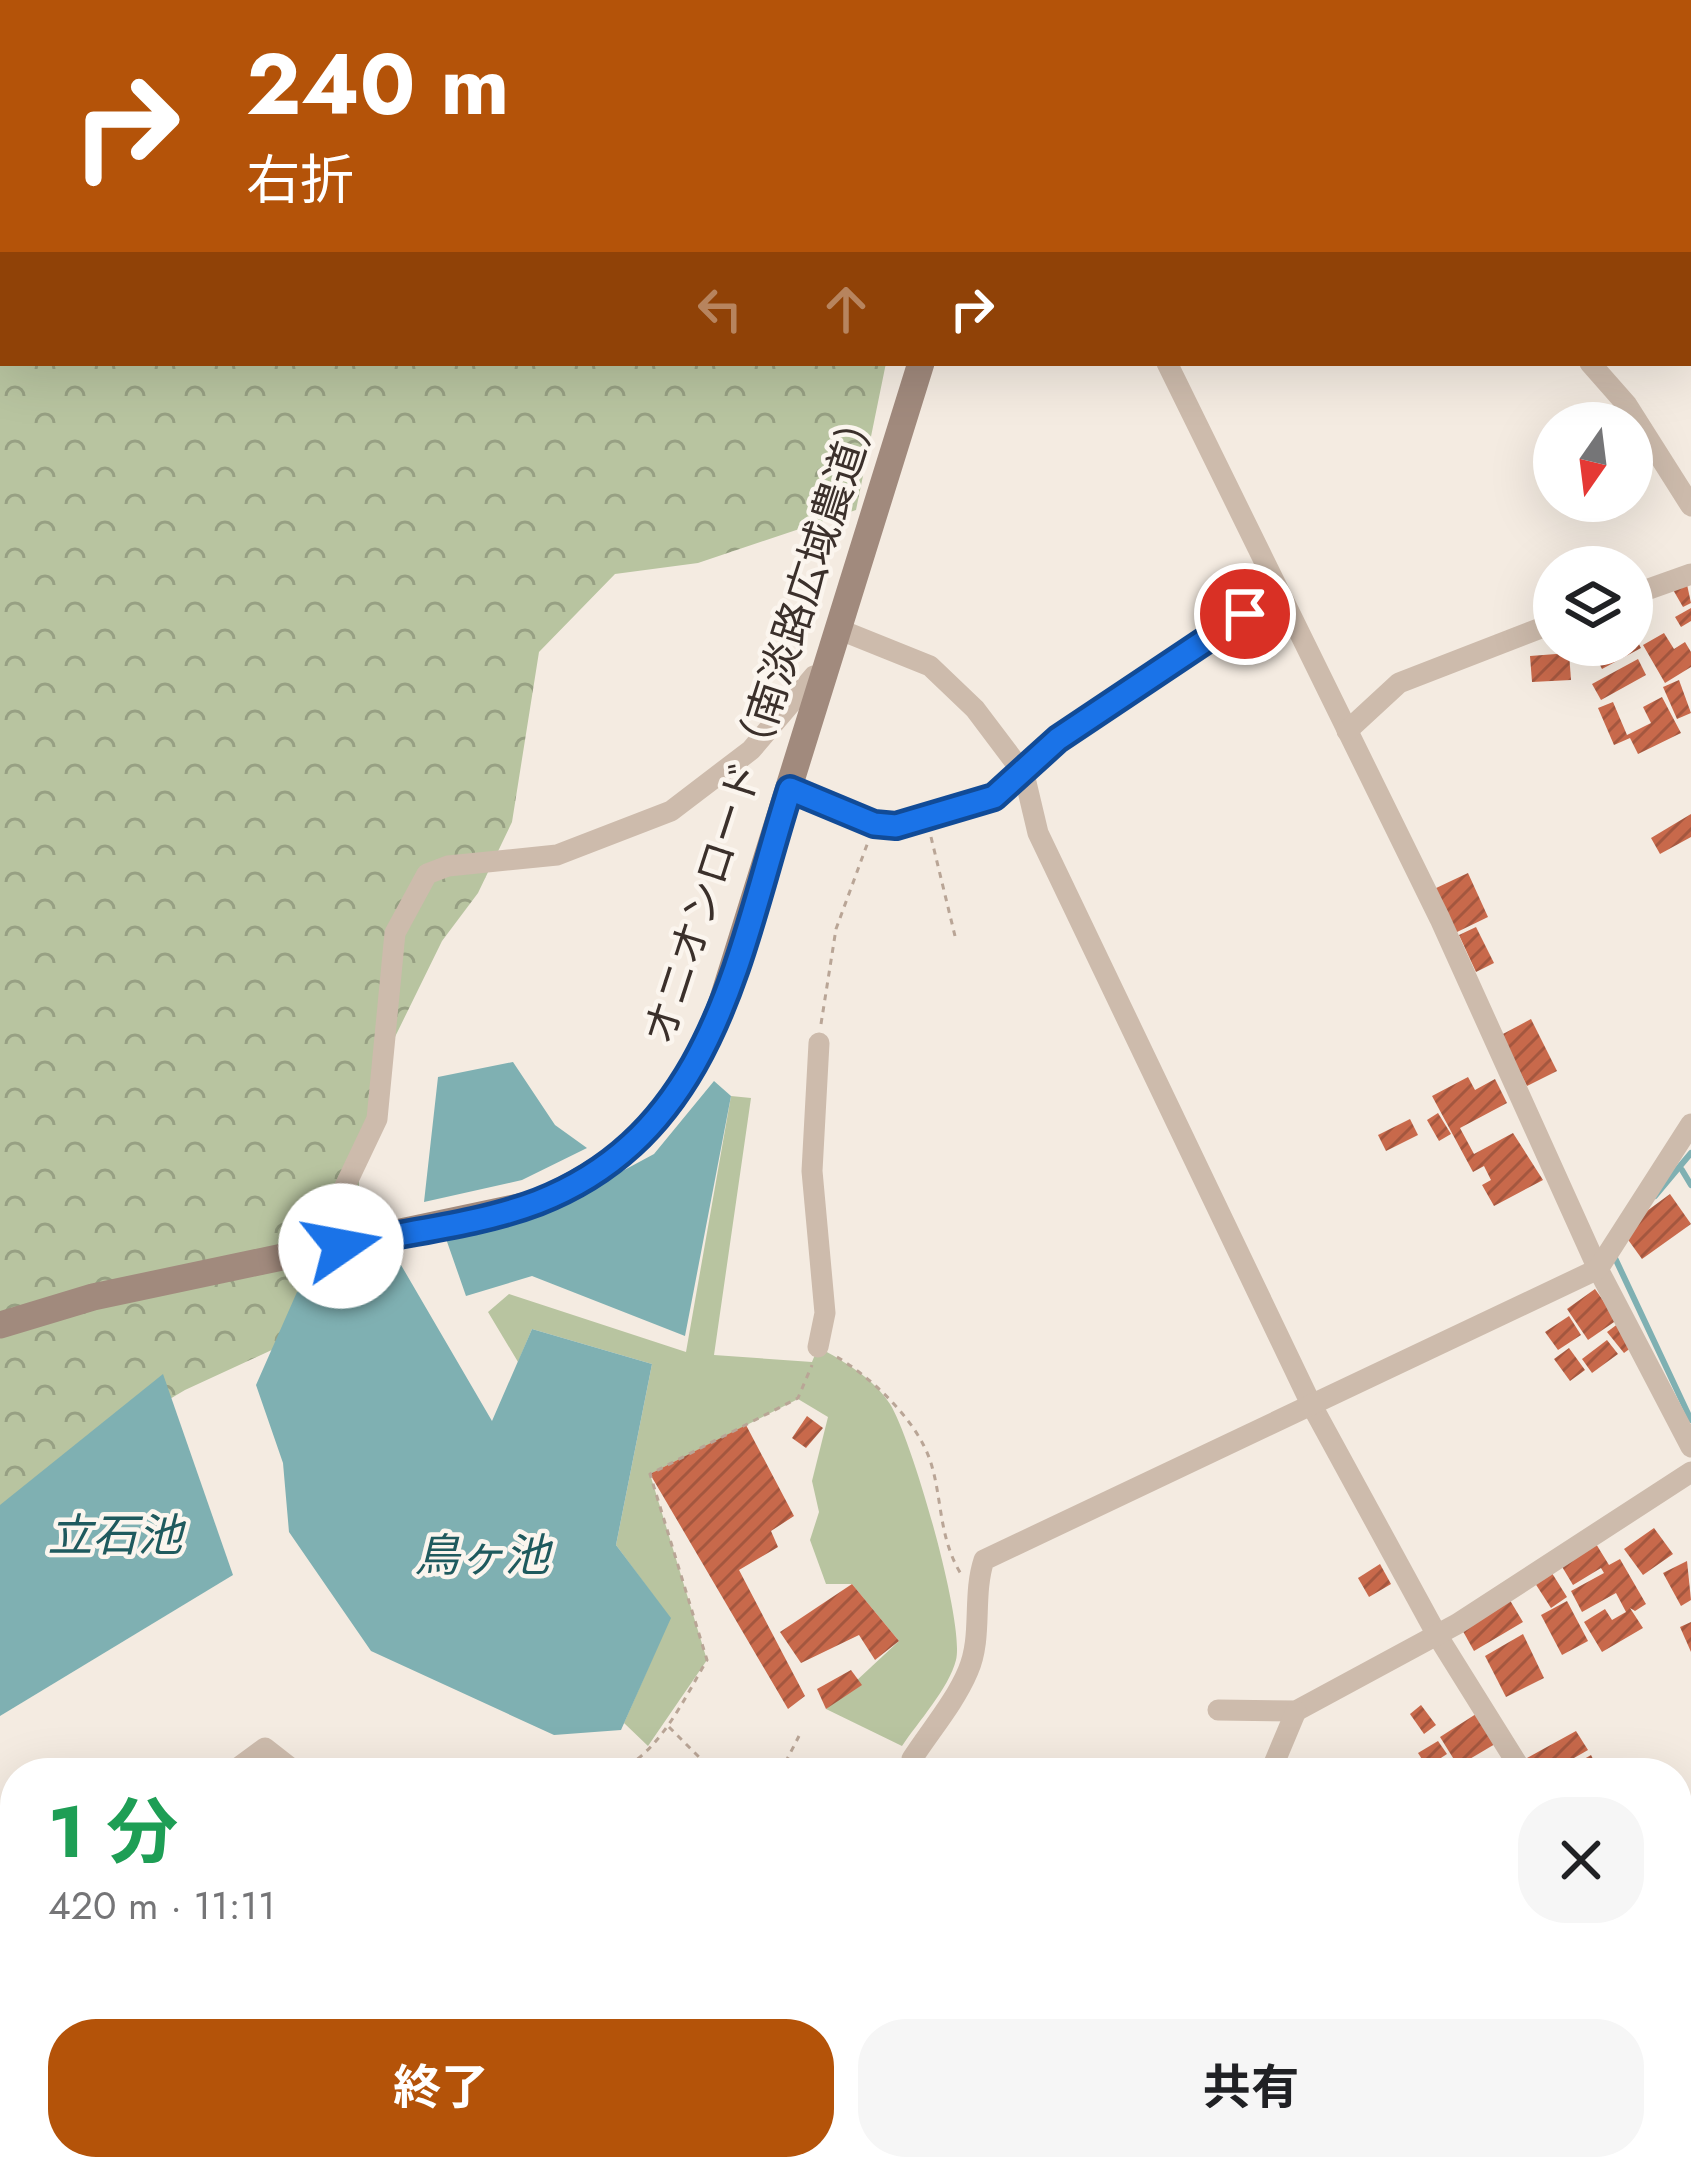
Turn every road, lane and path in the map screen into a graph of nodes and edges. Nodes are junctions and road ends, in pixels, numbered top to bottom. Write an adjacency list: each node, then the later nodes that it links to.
1 (920, 366): 8 (street, オニオンロード（南淡路広域農道）)
2 (1168, 366): 7 (street)
3 (1593, 366): 4 (street)
4 (1691, 506)
5 (1691, 574): 6 (street)
6 (1653, 588)
7 (1278, 592): 11 (street); 12 (street)
8 (838, 629): 10 (street, オニオンロード（南淡路広域農道）); 12 (street)
9 (1533, 631): 11 (street)
10 (824, 678): 13 (street, オニオンロード（南淡路広域農道）); 19 (street)
11 (1347, 731): 20 (street)
12 (1024, 774): 14 (street); 23 (street)
13 (790, 789): 15 (street); 19 (street, オニオンロード（南淡路広域農道）)
14 (927, 817): 15 (street); 16 (path)
15 (874, 824): 17 (path)
16 (955, 936)
17 (819, 1043): 22 (street)
18 (1691, 1124): 20 (street)
19 (341, 1246): 21 (street, オニオンロード（南淡路広域農道）)
20 (1598, 1270): 23 (street); 24 (street)
21 (0, 1324)
22 (818, 1347): 26 (path); 30 (path)
23 (1311, 1404): 26 (street); 27 (street)
24 (1691, 1447)
25 (1691, 1472): 27 (street)
26 (976, 1586): 37 (street)
27 (1437, 1635): 29 (street); 39 (street)
28 (1218, 1710): 29 (street)
29 (1296, 1711): 38 (street)
30 (668, 1726): 34 (path); 35 (path)
31 (799, 1736): 36 (path)
32 (251, 1758): 33 (street)
33 (278, 1758)
34 (636, 1758)
35 (700, 1758)
36 (788, 1758)
37 (913, 1758)
38 (1276, 1758)
39 (1514, 1758)

